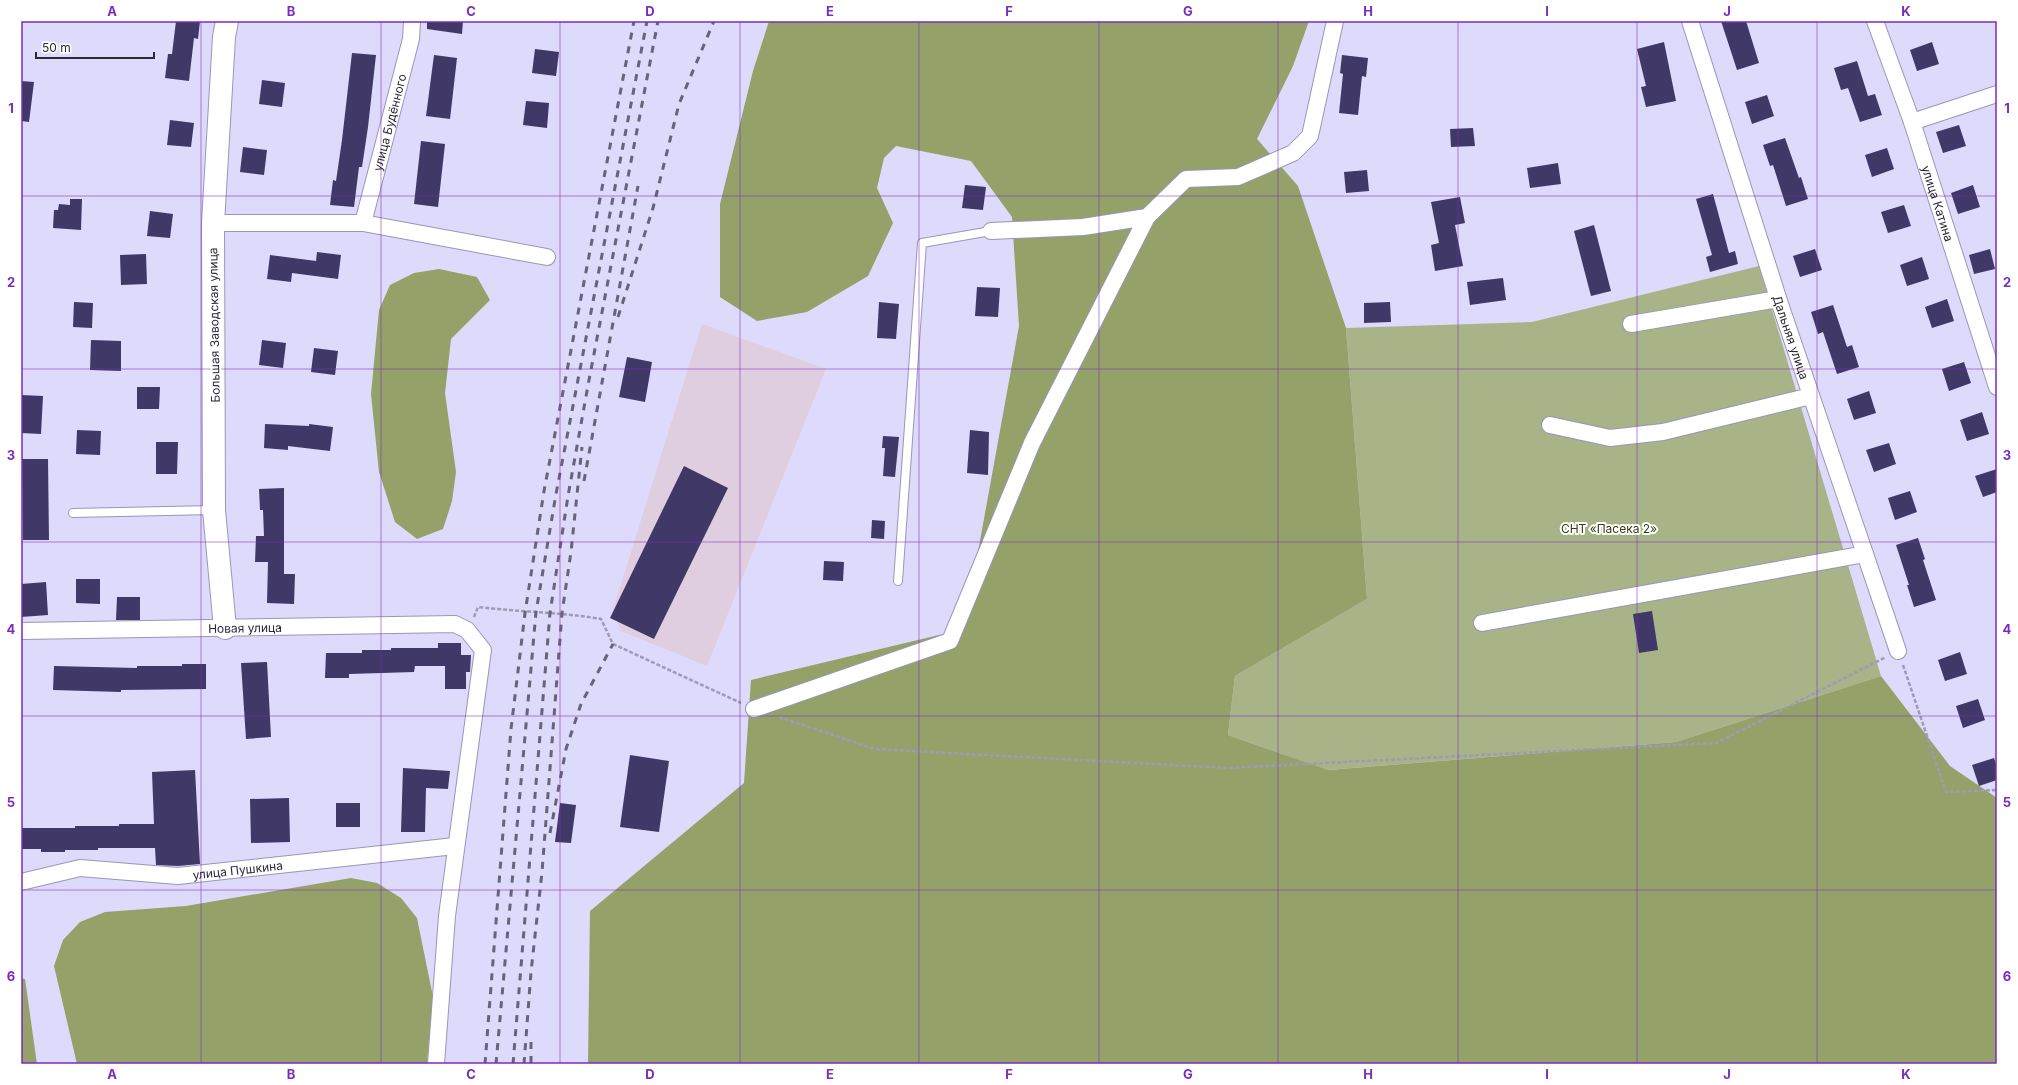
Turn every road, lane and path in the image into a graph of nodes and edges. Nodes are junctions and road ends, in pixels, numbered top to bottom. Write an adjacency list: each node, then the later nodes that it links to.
1 (227, 21): 9 (street, Большая Заводская улица)
2 (412, 21): 10 (street, улица Будённого)
3 (1335, 21): 8 (street)
4 (1690, 21): 13 (street, Дальняя улица)
5 (1875, 21): 7 (street, улица Катина)
6 (1997, 94): 7 (street)
7 (1912, 122): 15 (street, улица Катина)
8 (1147, 217): 11 (street); 27 (street)
9 (212, 223): 10 (street); 18 (street, Большая Заводская улица)
10 (363, 223): 12 (street)
11 (991, 231): 21 (lane)
12 (547, 257)
13 (1778, 299): 14 (street); 16 (street, Дальняя улица)
14 (1631, 324)
15 (1997, 387)
16 (1811, 396): 17 (street); 20 (street, Дальняя улица)
17 (1550, 425)
18 (214, 510): 19 (lane); 23 (street, Большая Заводская улица)
19 (73, 513)
20 (1865, 554): 22 (street); 26 (street, Дальняя улица)
21 (898, 581)
22 (1482, 623)
23 (225, 628): 24 (street, Новая улица); 25 (street, Новая улица)
24 (467, 630): 27 (path); 29 (street)
25 (21, 631)
26 (1898, 651): 27 (path); 28 (path)
27 (754, 709)
28 (1997, 790)
29 (455, 846): 30 (street, улица Пушкина); 31 (street)
30 (21, 882)
31 (436, 1064)

